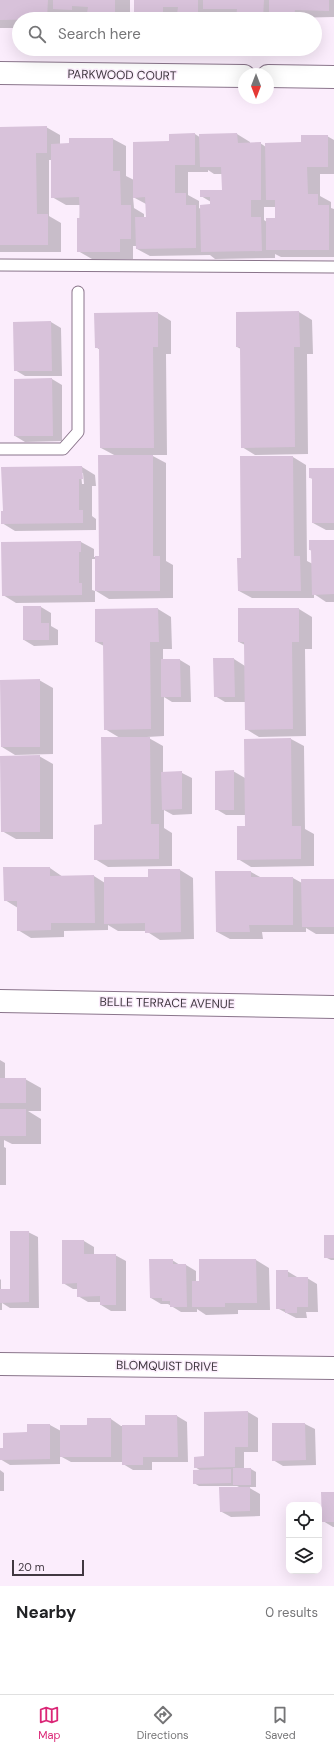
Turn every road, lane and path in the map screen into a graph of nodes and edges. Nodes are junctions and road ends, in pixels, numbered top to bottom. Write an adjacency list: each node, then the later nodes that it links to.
1 (0, 73): 2 (street, PARKWOOD COURT)
2 (238, 76)
3 (274, 76): 4 (street)
4 (334, 77)
5 (0, 265): 6 (lane)
6 (334, 268)
7 (78, 292): 8 (lane)
8 (0, 449)
9 (0, 1001): 10 (street, BELLE TERRACE AVENUE)
10 (334, 1006)
11 (0, 1364): 12 (street, BLOMQUIST DRIVE)
12 (334, 1368)

